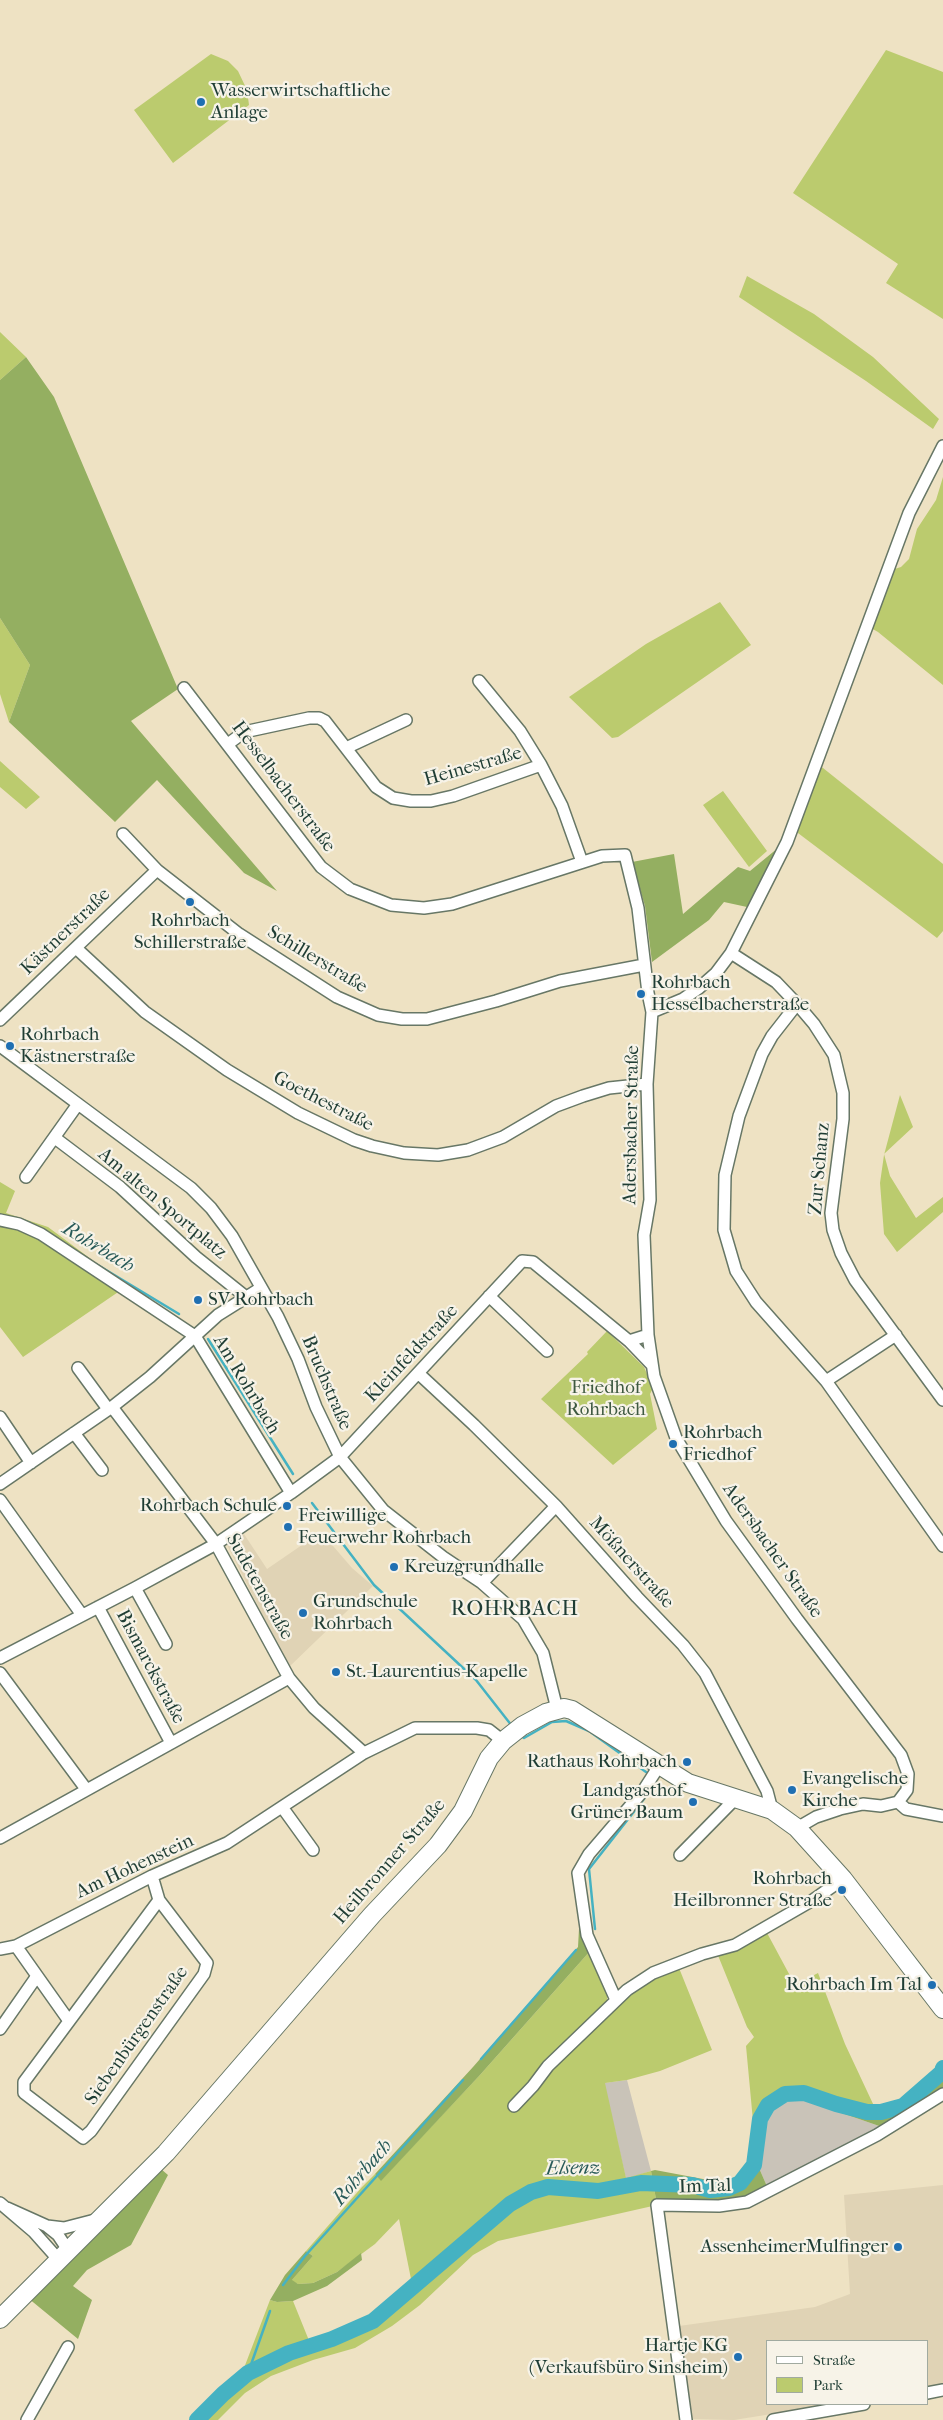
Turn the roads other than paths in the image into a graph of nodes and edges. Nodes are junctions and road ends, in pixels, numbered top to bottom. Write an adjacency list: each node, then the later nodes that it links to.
1 (943, 446): 13 (street)
2 (480, 681): 7 (street)
3 (184, 688): 5 (street, Hesselbacherstraße)
4 (406, 720): 6 (street)
5 (228, 744): 6 (street, Heinestraße); 10 (street, Hesselbacherstraße)
6 (346, 748): 7 (street, Heinestraße)
7 (541, 765): 10 (street)
8 (123, 834): 11 (street, Schillerstraße)
9 (625, 854): 10 (street, Hesselbacherstraße); 14 (street, Adersbacher Straße)
10 (582, 862)
11 (157, 870): 12 (street, Kästnerstraße); 14 (street, Schillerstraße)
12 (76, 948): 17 (street, Kästnerstraße); 19 (street, Goethestraße)
13 (732, 953): 15 (street, Zur Schanz); 16 (street)
14 (644, 965): 16 (street, Adersbacher Straße)
15 (797, 1004): 28 (street, Zur Schanz); 35 (street)
16 (652, 1012): 19 (street, Adersbacher Straße)
17 (0, 1020)
18 (0, 1046): 20 (street, Bruchstraße)
19 (647, 1084): 27 (street, Adersbacher Straße)
20 (78, 1104): 21 (street); 24 (street, Bruchstraße)
21 (55, 1138): 22 (street); 26 (street, Am alten Sportplatz)
22 (26, 1177)
23 (0, 1220): 29 (street, Am Rohrbach)
24 (261, 1288): 26 (street); 40 (street, Bruchstraße)
25 (489, 1296): 30 (street, Kleinfeldstraße); 31 (street); 34 (street, Kleinfeldstraße)
26 (246, 1297): 29 (street)
27 (648, 1335): 30 (street); 32 (street, Adersbacher Straße)
28 (896, 1335): 35 (street); 36 (street, Zur Schanz)
29 (195, 1336): 37 (street); 44 (street, Am Rohrbach)
30 (629, 1341): 32 (street, Kleinfeldstraße)
31 (547, 1351)
32 (652, 1366): 64 (street, Adersbacher Straße)
33 (78, 1368): 37 (street, Sudetenstraße)
34 (418, 1373): 40 (street, Kleinfeldstraße); 46 (street, Mößnerstraße)
35 (826, 1380): 48 (street)
36 (943, 1400)
37 (110, 1408): 39 (street); 47 (street, Sudetenstraße)
38 (0, 1417): 41 (street)
39 (74, 1433): 41 (street); 42 (street)
40 (340, 1457): 44 (street, Kleinfeldstraße); 49 (street, Bruchstraße)
41 (31, 1463): 43 (street)
42 (102, 1470)
43 (0, 1484)
44 (291, 1493): 47 (street, Kleinfeldstraße)
45 (0, 1500): 52 (street)
46 (556, 1506): 49 (street); 66 (street, Mößnerstraße)
47 (216, 1544): 50 (street, Kleinfeldstraße); 56 (street, Sudetenstraße)
48 (943, 1546)
49 (482, 1582): 57 (street, Bruchstraße)
50 (135, 1588): 51 (street, Kleinfeldstraße); 53 (street)
51 (98, 1607): 52 (street, Kleinfeldstraße); 59 (street, Bismarckstraße)
52 (82, 1615): 54 (street, Kleinfeldstraße)
53 (166, 1644)
54 (0, 1658)
55 (0, 1673): 62 (street)
56 (289, 1678): 59 (street); 60 (street, Sudetenstraße)
57 (557, 1709): 58 (main road, Heilbronner Straße); 61 (main road)
58 (512, 1733): 60 (street, Am Hohenstein); 85 (main road, Heilbronner Straße)
59 (171, 1743): 62 (street)
60 (364, 1754): 65 (street, Am Hohenstein)
61 (658, 1766): 63 (main road); 78 (street)
62 (86, 1789): 69 (street)
63 (736, 1798): 66 (main road); 71 (street)
64 (898, 1802): 67 (street); 68 (street)
65 (282, 1807): 70 (street); 72 (street, Am Hohenstein)
66 (772, 1810): 68 (main road)
67 (943, 1816)
68 (797, 1828): 73 (main road)
69 (0, 1838)
70 (313, 1850)
71 (680, 1855)
72 (152, 1876): 74 (street, Siebenbürgenstraße); 75 (street, Am Hohenstein)
73 (842, 1879): 78 (street); 79 (main road)
74 (159, 1900): 80 (street); 80 (street, Siebenbürgenstraße)
75 (16, 1946): 76 (street, Am Hohenstein); 77 (street)
76 (0, 1949)
77 (37, 1976): 80 (street); 81 (street)
78 (616, 2000): 83 (street)
79 (940, 2000)
80 (69, 2021)
81 (0, 2028)
82 (943, 2094): 94 (street, Im Tal)
83 (514, 2106)
84 (2, 2209): 86 (street); 87 (street)
85 (102, 2217): 86 (street); 87 (main road, Heilbronner Straße)
86 (47, 2226): 87 (street)
87 (63, 2254): 88 (main road, Heilbronner Straße)
88 (0, 2319)
89 (68, 2348): 93 (street)
90 (943, 2390): 91 (street)
91 (928, 2393)
92 (858, 2405): 95 (street)
93 (27, 2420)
94 (686, 2420)
95 (773, 2420)

